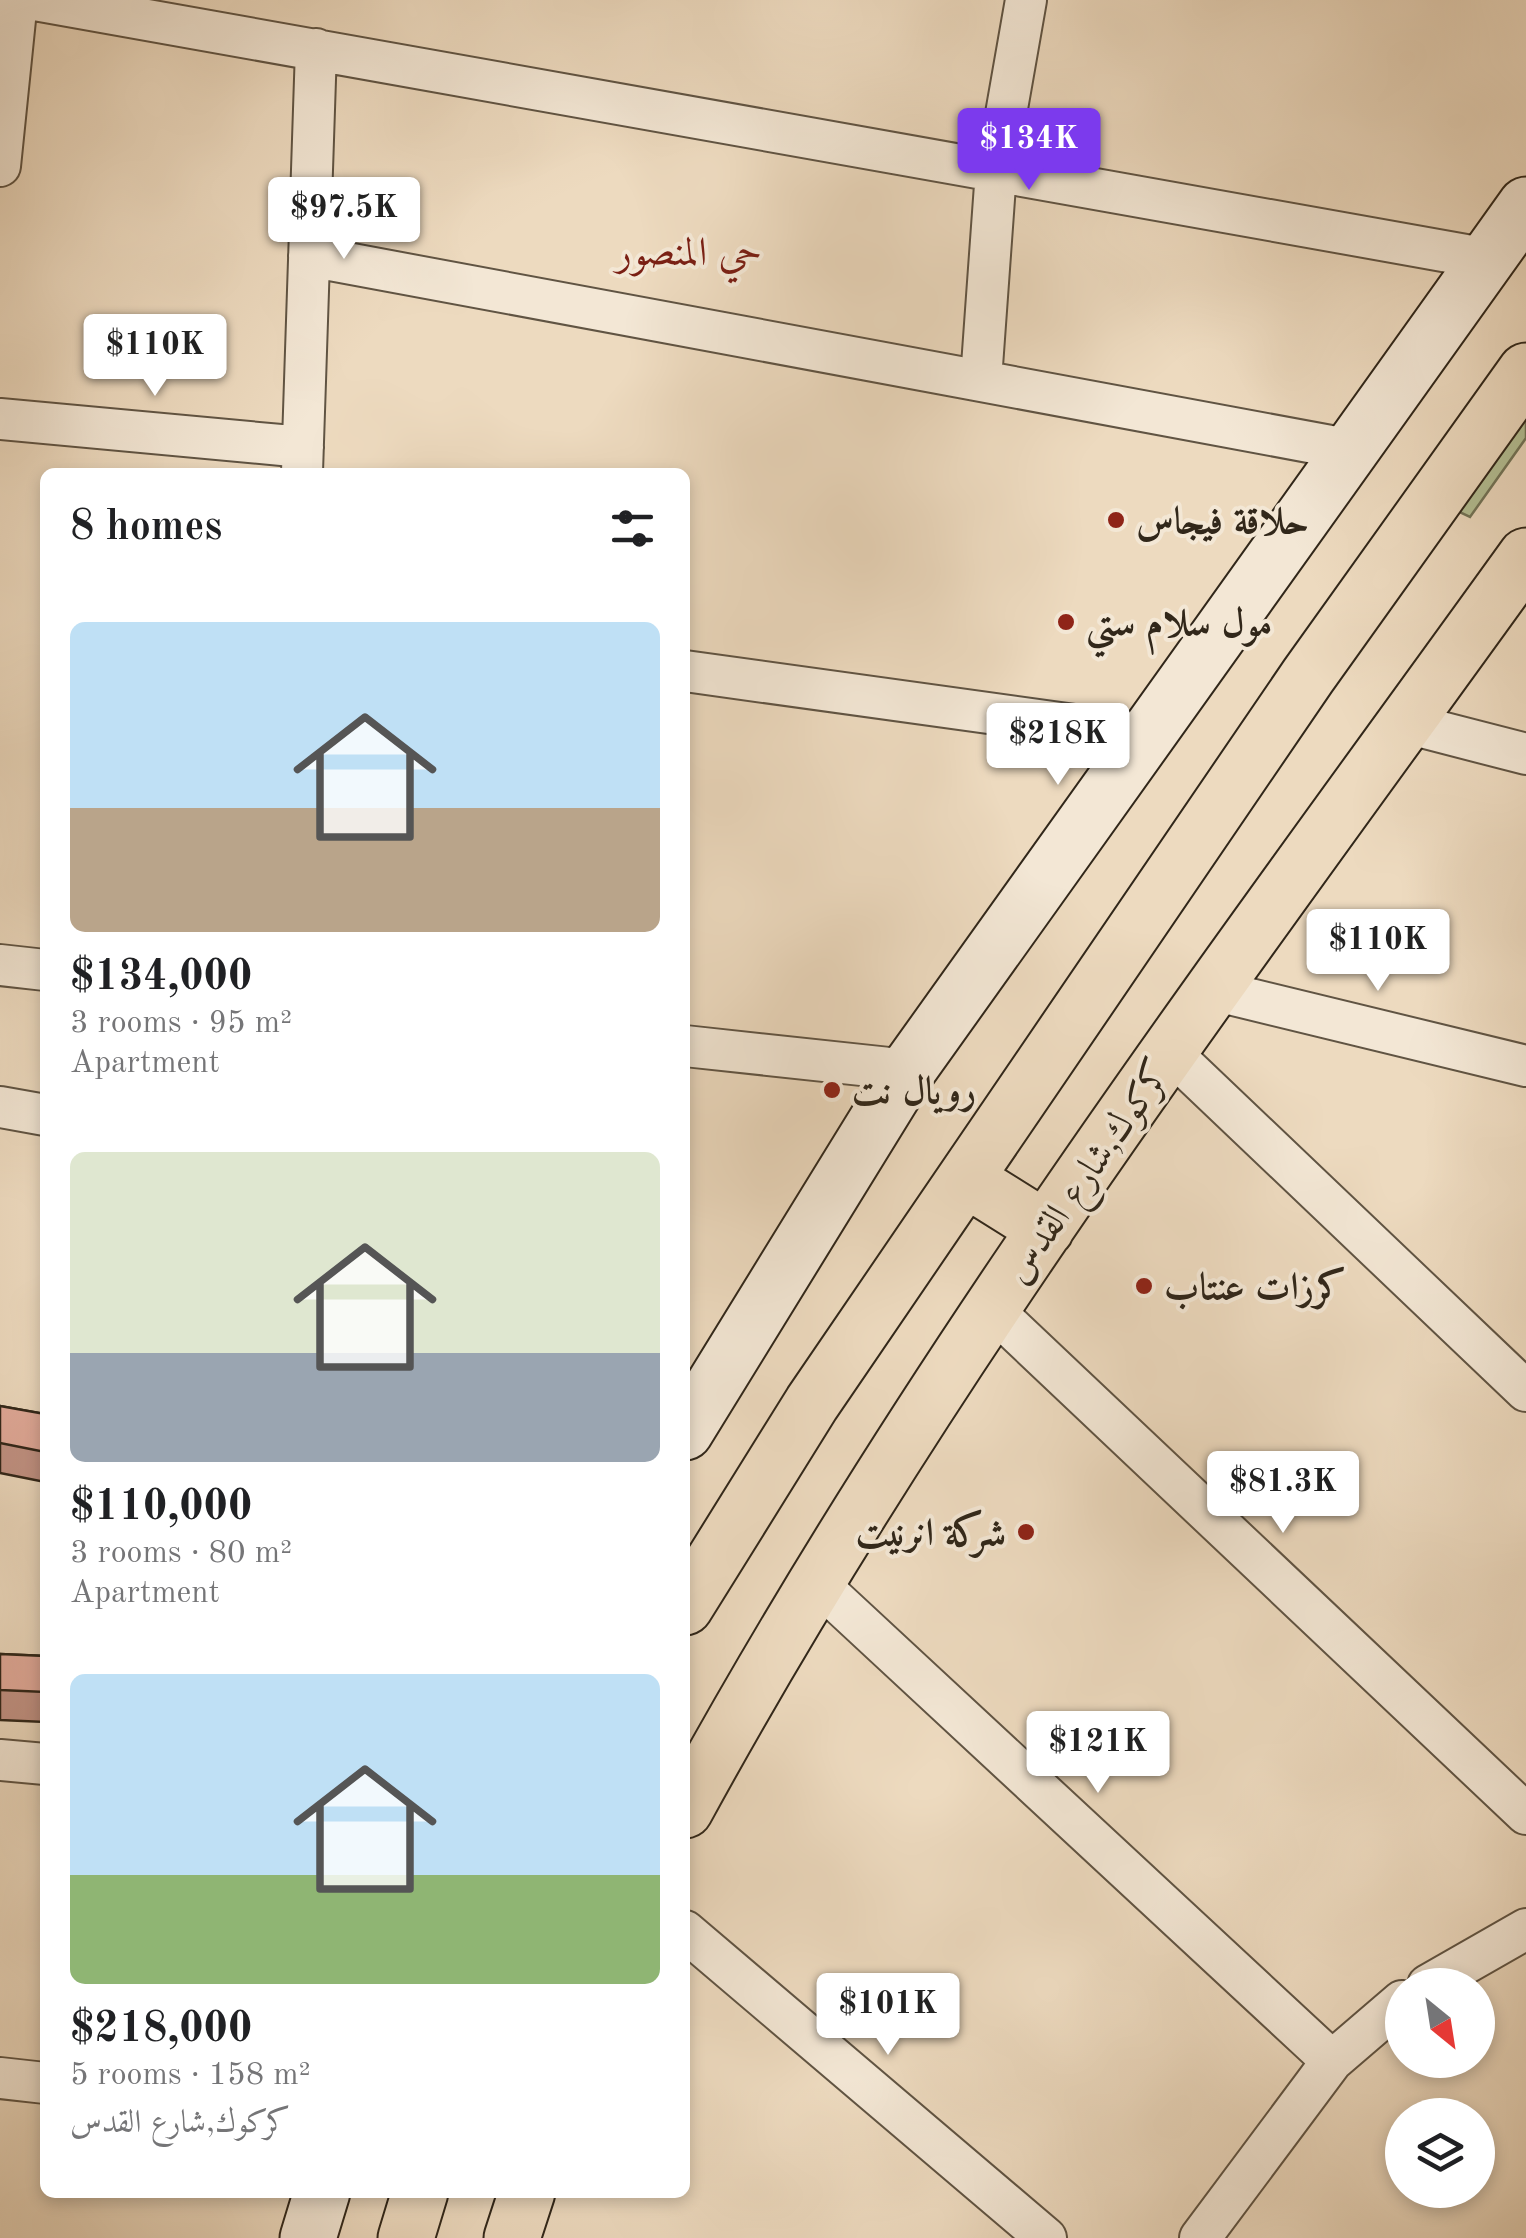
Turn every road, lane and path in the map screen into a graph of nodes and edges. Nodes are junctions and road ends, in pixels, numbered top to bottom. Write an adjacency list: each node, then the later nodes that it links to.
1 (17, 0): 6 (street)
2 (36, 0): 4 (street)
3 (1026, 0): 7 (street)
4 (168, 12): 5 (street)
5 (316, 49): 7 (street); 9 (street)
6 (0, 166)
7 (996, 171): 10 (street); 12 (street)
8 (1526, 205): 10 (street)
9 (309, 256): 12 (street); 15 (street)
10 (1488, 259): 14 (street)
11 (1526, 371): 30 (main road)
12 (981, 380): 14 (street)
13 (0, 420): 15 (street)
14 (1352, 450): 19 (street)
15 (303, 460)
16 (1526, 556): 18 (main road, كركوك,شارع القدس)
17 (690, 671): 19 (street)
18 (1406, 723): 20 (street); 23 (main road, كركوك,شارع القدس)
19 (1147, 735): 27 (street)
20 (1526, 754)
21 (0, 965): 22 (street)
22 (40, 969)
23 (1214, 990): 25 (main road, كركوك,شارع القدس); 26 (street)
24 (690, 1047): 27 (street)
25 (1170, 1052): 31 (main road, كركوك,شارع القدس); 33 (street)
26 (1526, 1066)
27 (908, 1070): 34 (street)
28 (0, 1107): 29 (street)
29 (40, 1114)
30 (966, 1180): 31 (main road); 36 (main road)
31 (1046, 1229): 32 (main road, كركوك,شارع القدس)
32 (992, 1309): 35 (main road, كركوك,شارع القدس); 40 (street)
33 (1526, 1391)
34 (690, 1424)
35 (816, 1582): 39 (main road, كركوك,شارع القدس); 45 (street)
36 (690, 1600)
37 (0, 1760): 38 (street)
38 (40, 1764)
39 (690, 1801)
40 (1526, 1814)
41 (1526, 1929): 43 (street)
42 (690, 1935): 54 (street)
43 (1458, 1968)
44 (1385, 2016): 45 (street)
45 (1332, 2062): 55 (street)
46 (0, 2078): 47 (street)
47 (40, 2082)
48 (320, 2198): 51 (street)
49 (418, 2198): 52 (main road)
50 (525, 2198): 53 (main road)
51 (308, 2238)
52 (406, 2238)
53 (512, 2238)
54 (1046, 2238)
55 (1200, 2238)

